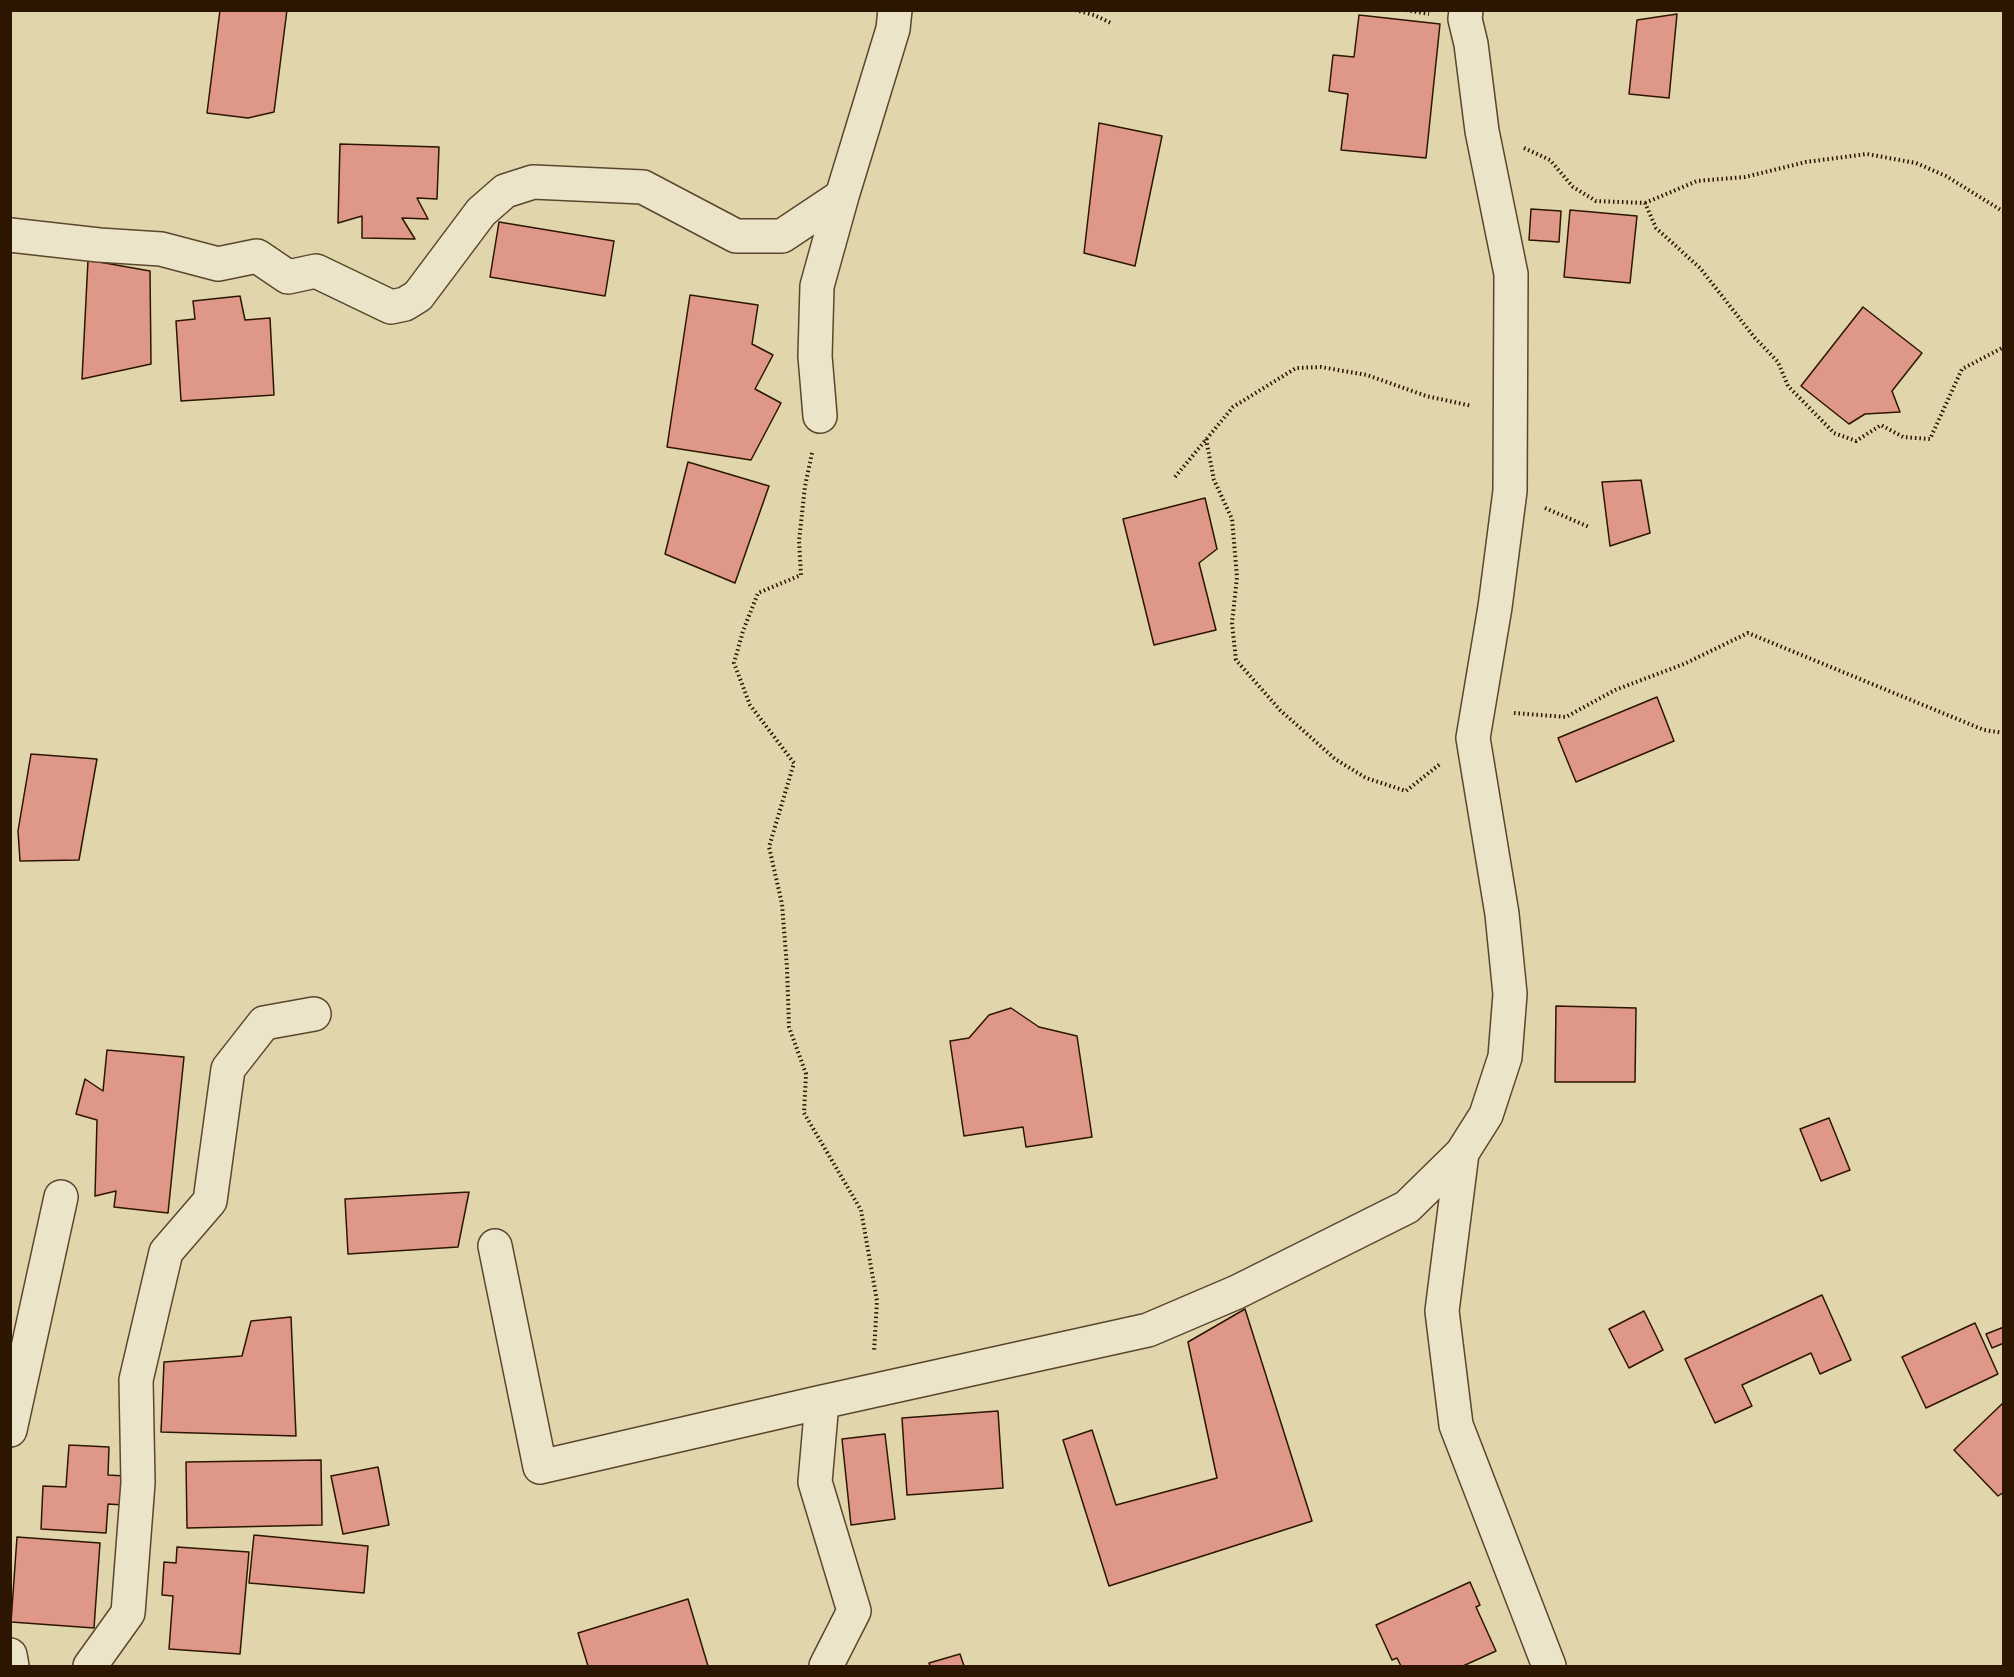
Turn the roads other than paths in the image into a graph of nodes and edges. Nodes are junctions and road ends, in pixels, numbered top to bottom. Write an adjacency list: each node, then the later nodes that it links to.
1 (895, 10): 3 (street)
2 (1466, 10): 7 (street)
3 (842, 196): 4 (street); 5 (street)
4 (10, 235)
5 (820, 416)
6 (314, 1014): 14 (street)
7 (1462, 1153): 10 (street); 16 (street)
8 (61, 1197): 11 (street)
9 (495, 1246): 10 (street)
10 (822, 1402): 15 (street)
11 (10, 1430)
12 (10, 1654): 13 (street)
13 (12, 1666)
14 (90, 1666)
15 (826, 1666)
16 (1549, 1666)

